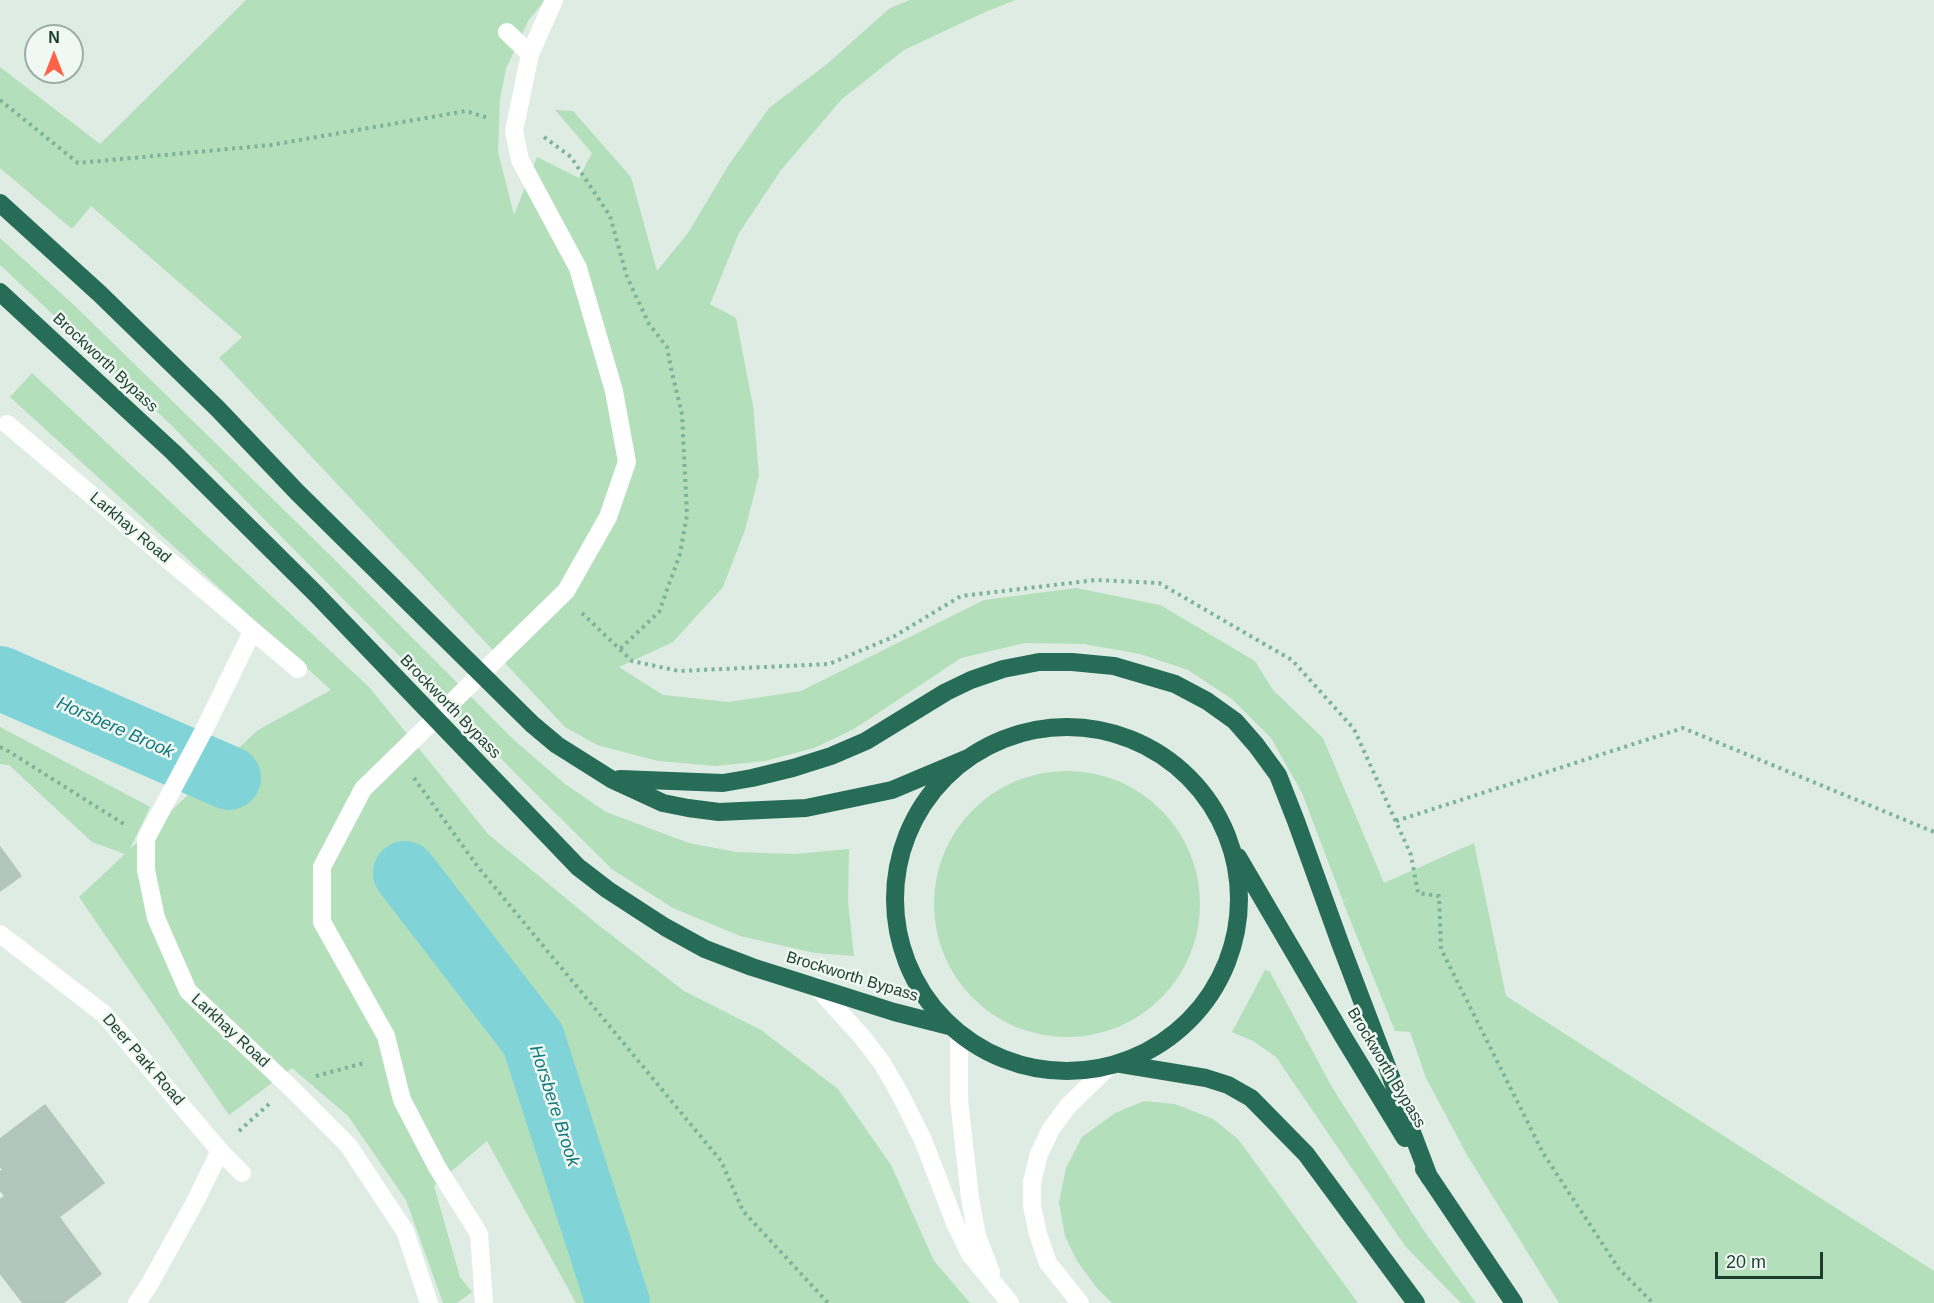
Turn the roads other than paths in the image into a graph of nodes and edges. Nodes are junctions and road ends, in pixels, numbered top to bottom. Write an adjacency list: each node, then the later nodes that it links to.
1 (554, 0): 3 (street)
2 (507, 32): 3 (street)
3 (530, 54): 22 (street)
4 (0, 203): 10 (highway)
5 (0, 292): 13 (highway, Brockworth Bypass)
6 (7, 424): 7 (street, Larkhay Road)
7 (252, 632): 8 (street, Larkhay Road); 21 (street, Larkhay Road)
8 (298, 669)
9 (968, 758): 10 (highway); 11 (highway); 14 (highway)
10 (610, 779): 18 (highway)
11 (1233, 848): 15 (highway); 18 (highway, Brockworth Bypass)
12 (0, 934): 16 (street, Deer Park Road)
13 (816, 986): 14 (highway, Brockworth Bypass); 19 (street)
14 (954, 1031): 15 (highway); 19 (street)
15 (1114, 1066): 23 (street); 24 (highway)
16 (220, 1151): 17 (street, Deer Park Road); 20 (street)
17 (242, 1173)
18 (1429, 1177): 25 (highway, Brockworth Bypass)
19 (1004, 1297)
20 (137, 1303)
21 (429, 1303)
22 (484, 1303)
23 (1080, 1303)
24 (1416, 1303)
25 (1514, 1303)

